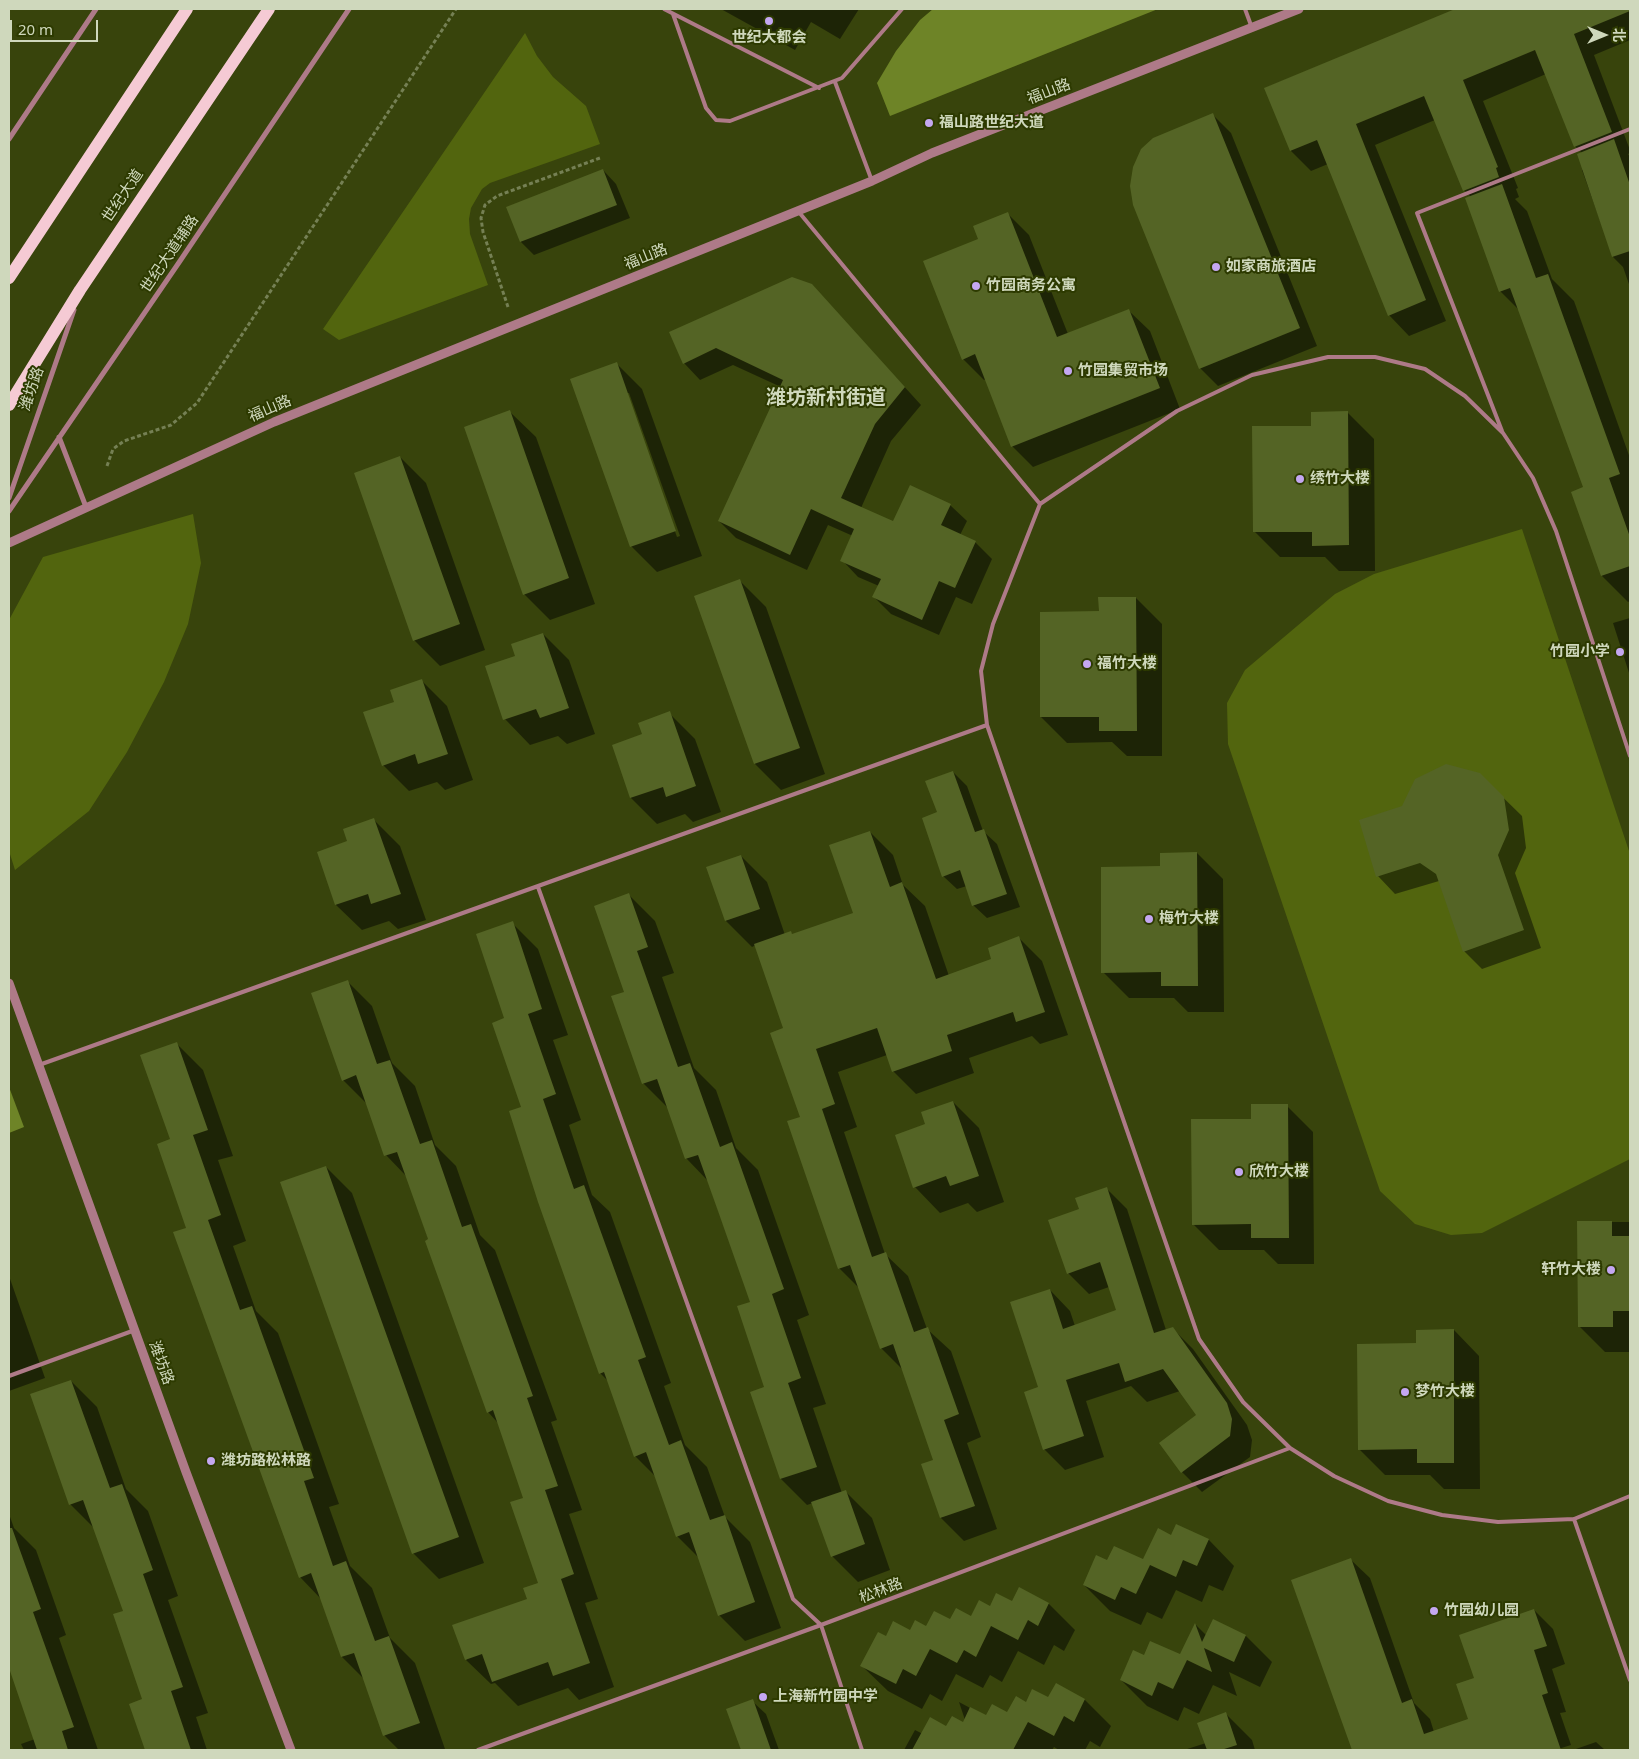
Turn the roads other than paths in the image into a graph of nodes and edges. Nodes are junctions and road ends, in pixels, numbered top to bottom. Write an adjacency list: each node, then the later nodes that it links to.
1 (96, 9): 14 (street)
2 (187, 9): 17 (main road)
3 (269, 9): 18 (main road, 世纪大道)
4 (349, 9): 21 (street, 世纪大道辅路)
5 (664, 9): 9 (lane)
6 (902, 9): 11 (lane)
7 (1245, 9): 10 (lane)
8 (1299, 9): 10 (street, 福山路)
9 (673, 14): 12 (lane); 12 (lane)
10 (1252, 28): 15 (street, 福山路)
11 (835, 82): 12 (lane); 15 (lane)
12 (820, 88)
13 (1630, 129): 20 (lane)
14 (9, 139)
15 (872, 181): 16 (street, 福山路)
16 (798, 210): 23 (lane); 24 (street, 福山路)
17 (9, 278)
18 (80, 290): 19 (main road, 世纪大道); 22 (street, 潍坊路)
19 (9, 405)
20 (1503, 433): 23 (lane); 28 (lane)
21 (59, 437): 24 (street); 25 (street, 世纪大道辅路)
22 (9, 498)
23 (1040, 504): 27 (lane)
24 (86, 507): 26 (street, 福山路)
25 (9, 511)
26 (9, 543)
27 (987, 725): 29 (lane); 34 (lane)
28 (1630, 756)
29 (538, 887): 31 (lane); 37 (lane)
30 (9, 983): 31 (street, 潍坊路)
31 (40, 1065): 32 (street, 潍坊路)
32 (135, 1330): 33 (lane); 39 (street, 潍坊路)
33 (9, 1376)
34 (1290, 1448): 36 (lane); 37 (lane, 松林路)
35 (1630, 1496): 36 (lane)
36 (1574, 1519): 38 (lane)
37 (821, 1625): 40 (lane, 松林路); 41 (lane)
38 (1630, 1680)
39 (291, 1750)
40 (478, 1750)
41 (862, 1750)

